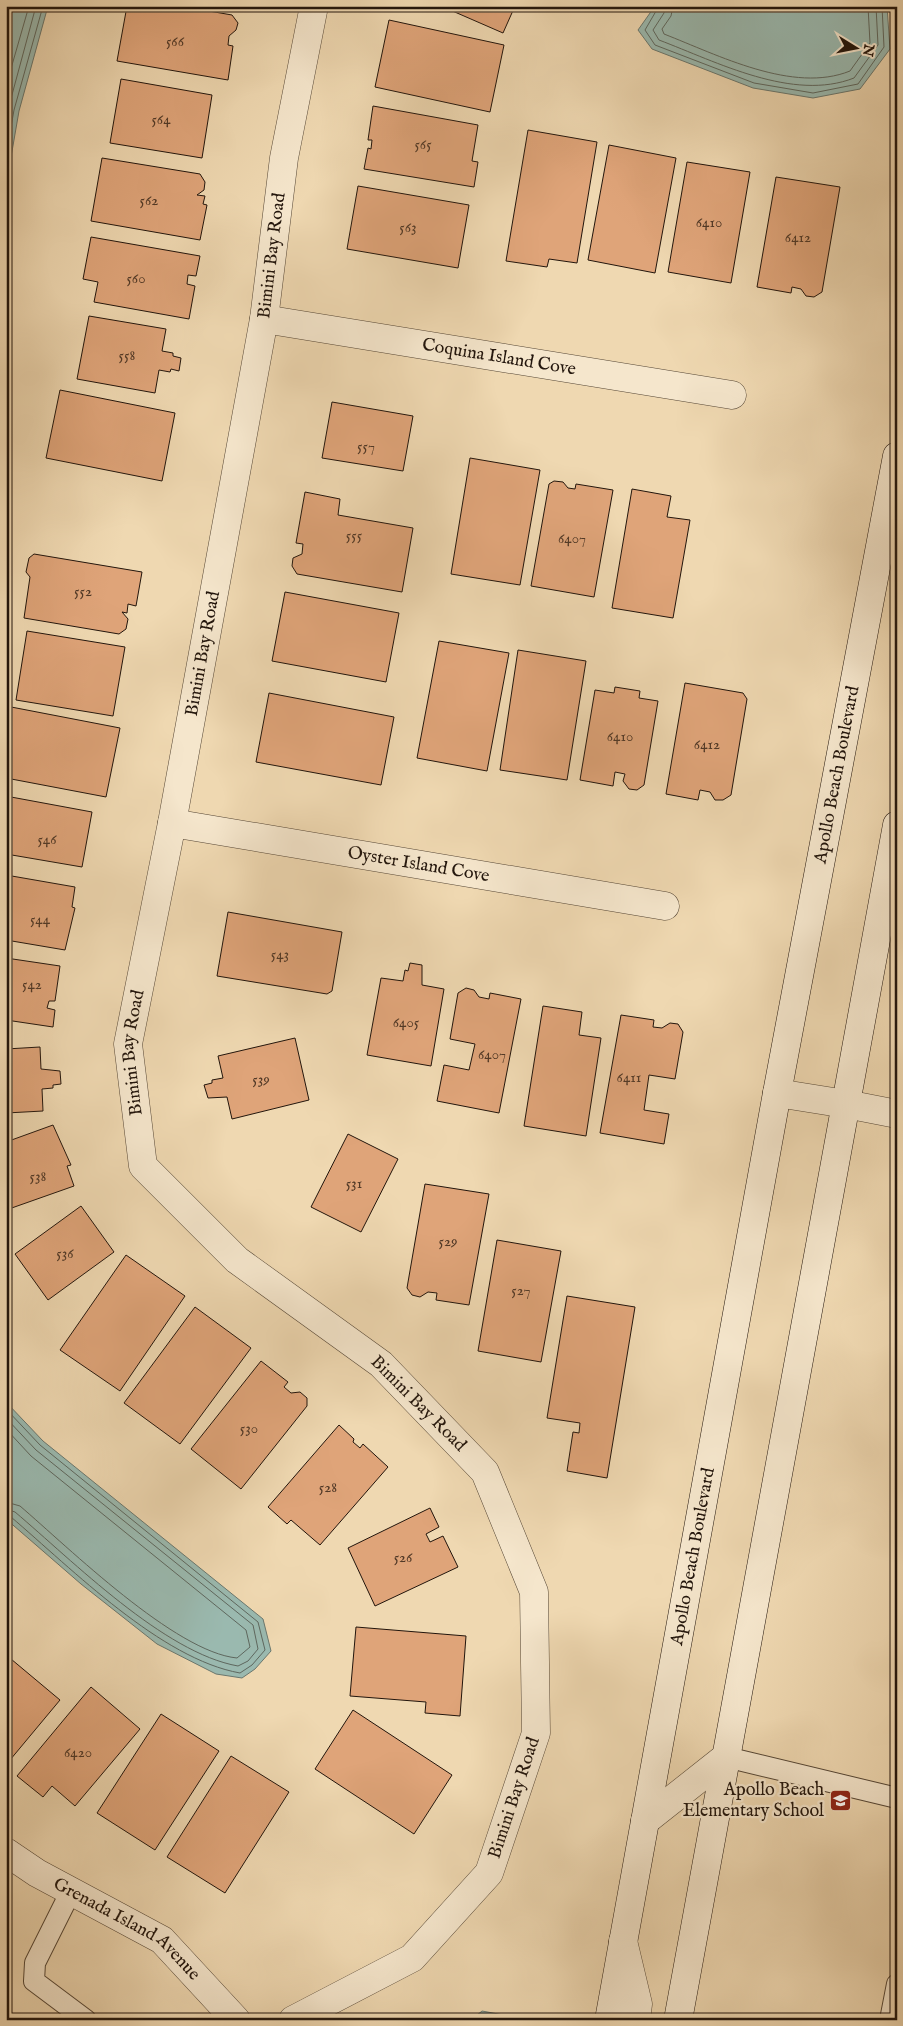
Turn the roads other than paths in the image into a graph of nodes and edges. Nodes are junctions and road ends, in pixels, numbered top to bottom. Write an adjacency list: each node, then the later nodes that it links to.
1 (314, 6): 2 (street, Bimini Bay Road)
2 (264, 319): 3 (street, Coquina Island Cove); 5 (street, Bimini Bay Road)
3 (732, 395)
4 (897, 456): 8 (street, Apollo Beach Boulevard)
5 (172, 823): 7 (street, Oyster Island Cove); 20 (street, Bimini Bay Road)
6 (897, 825): 9 (street)
7 (665, 906)
8 (776, 1093): 9 (street); 13 (street, Apollo Beach Boulevard)
9 (846, 1104): 10 (street); 11 (street)
10 (897, 1114)
11 (726, 1757): 12 (lane); 13 (street); 23 (street)
12 (897, 1798)
13 (645, 1821): 16 (street, Apollo Beach Boulevard)
14 (6, 1852): 15 (street, Grenada Island Avenue)
15 (71, 1891): 18 (lane); 19 (street, Grenada Island Avenue)
16 (623, 1941): 21 (street, Apollo Beach Boulevard); 22 (street)
17 (897, 1984): 24 (lane)
18 (86, 2020)
19 (236, 2020)
20 (293, 2020)
21 (609, 2020)
22 (636, 2020)
23 (678, 2020)
24 (890, 2020)

